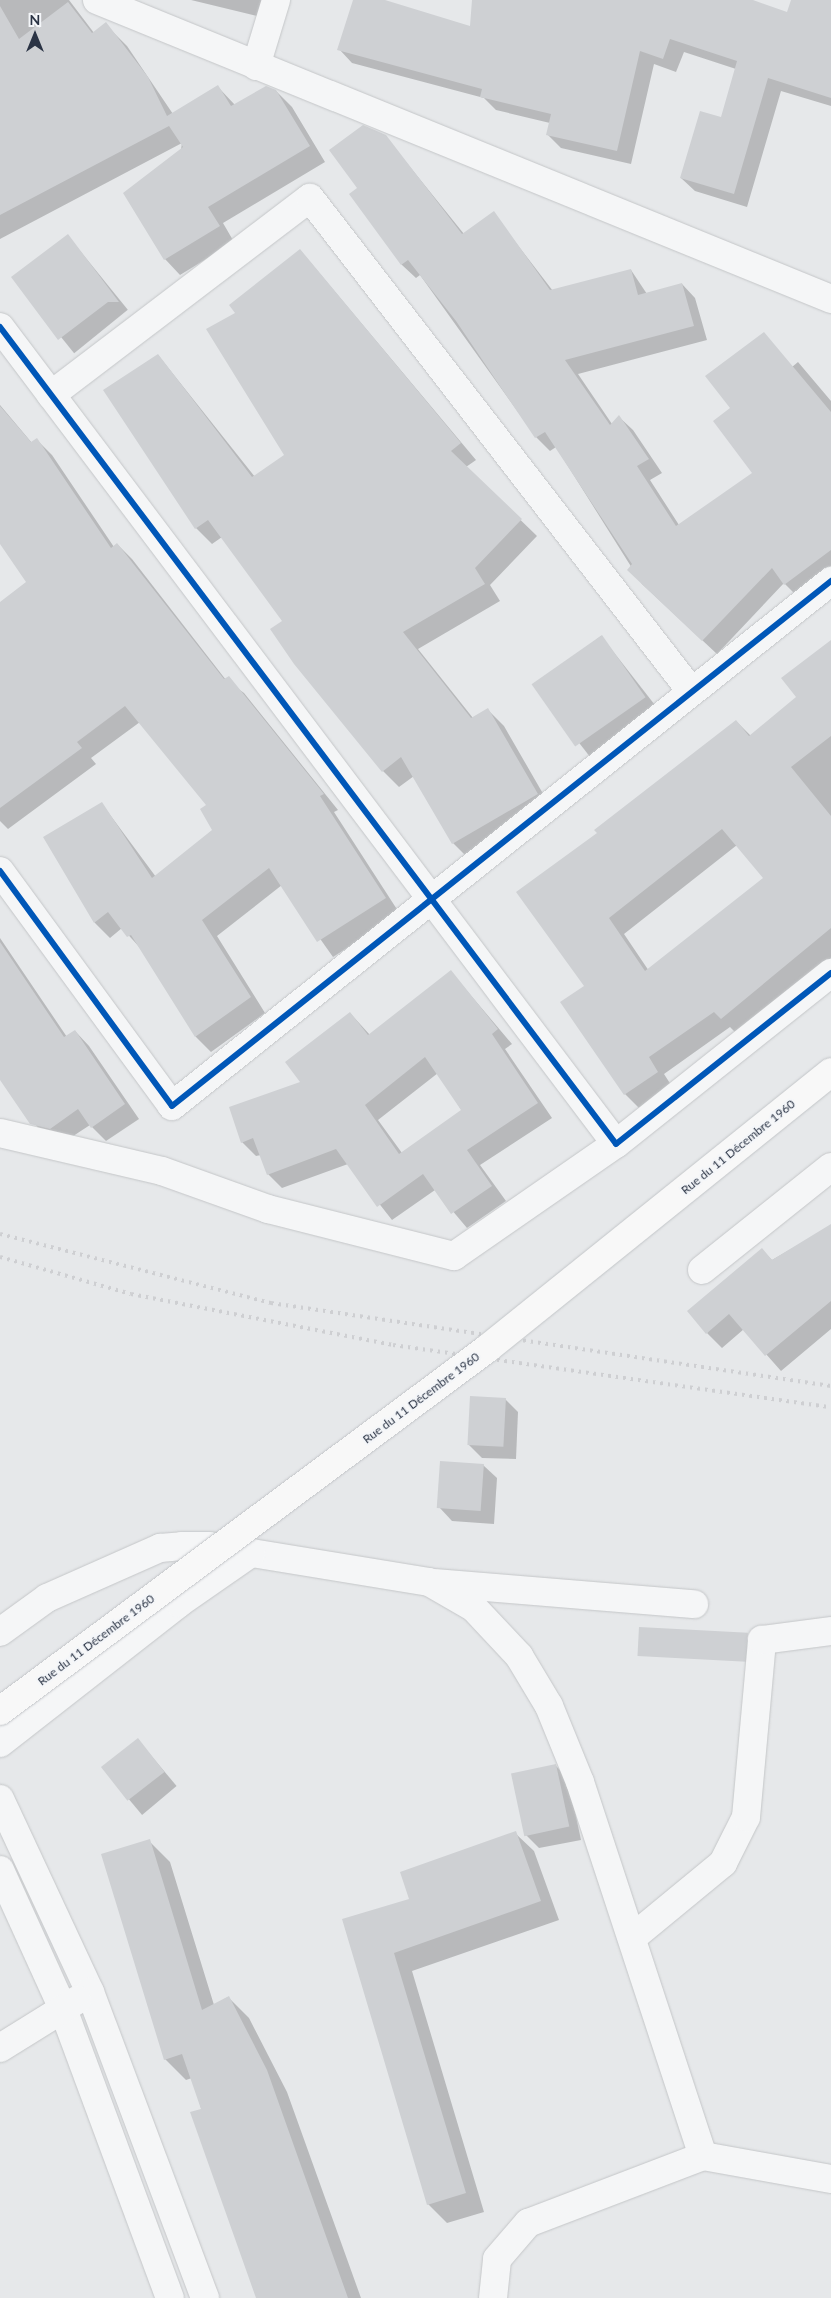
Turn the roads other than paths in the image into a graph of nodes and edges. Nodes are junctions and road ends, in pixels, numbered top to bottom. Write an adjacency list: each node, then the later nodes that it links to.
1 (97, 0): 3 (street)
2 (276, 0): 3 (street)
3 (256, 66): 4 (street)
4 (831, 299)
5 (0, 327): 6 (street)
6 (50, 395): 8 (street); 10 (street)
7 (831, 581): 8 (street)
8 (690, 691): 10 (street)
9 (0, 871): 10 (street)
10 (433, 898): 14 (street)
11 (831, 973): 14 (street)
12 (831, 1072): 22 (main road, Rue du 11 Décembre 1960, bridge)
13 (0, 1133): 14 (street)
14 (616, 1144)
15 (831, 1167): 16 (street)
16 (702, 1270)
17 (251, 1553): 18 (street); 21 (street); 23 (street)
18 (429, 1582): 19 (street); 26 (street)
19 (694, 1604)
20 (831, 1631): 26 (street)
21 (0, 1632)
22 (0, 1711)
23 (0, 1743)
24 (0, 1799): 27 (street)
25 (0, 1870): 28 (street)
26 (632, 1938): 30 (street)
27 (90, 1992): 28 (street); 33 (street)
28 (63, 2009): 29 (street); 32 (street)
29 (0, 2048)
30 (703, 2156): 31 (street); 34 (street)
31 (831, 2180)
32 (170, 2298)
33 (205, 2298)
34 (493, 2298)

